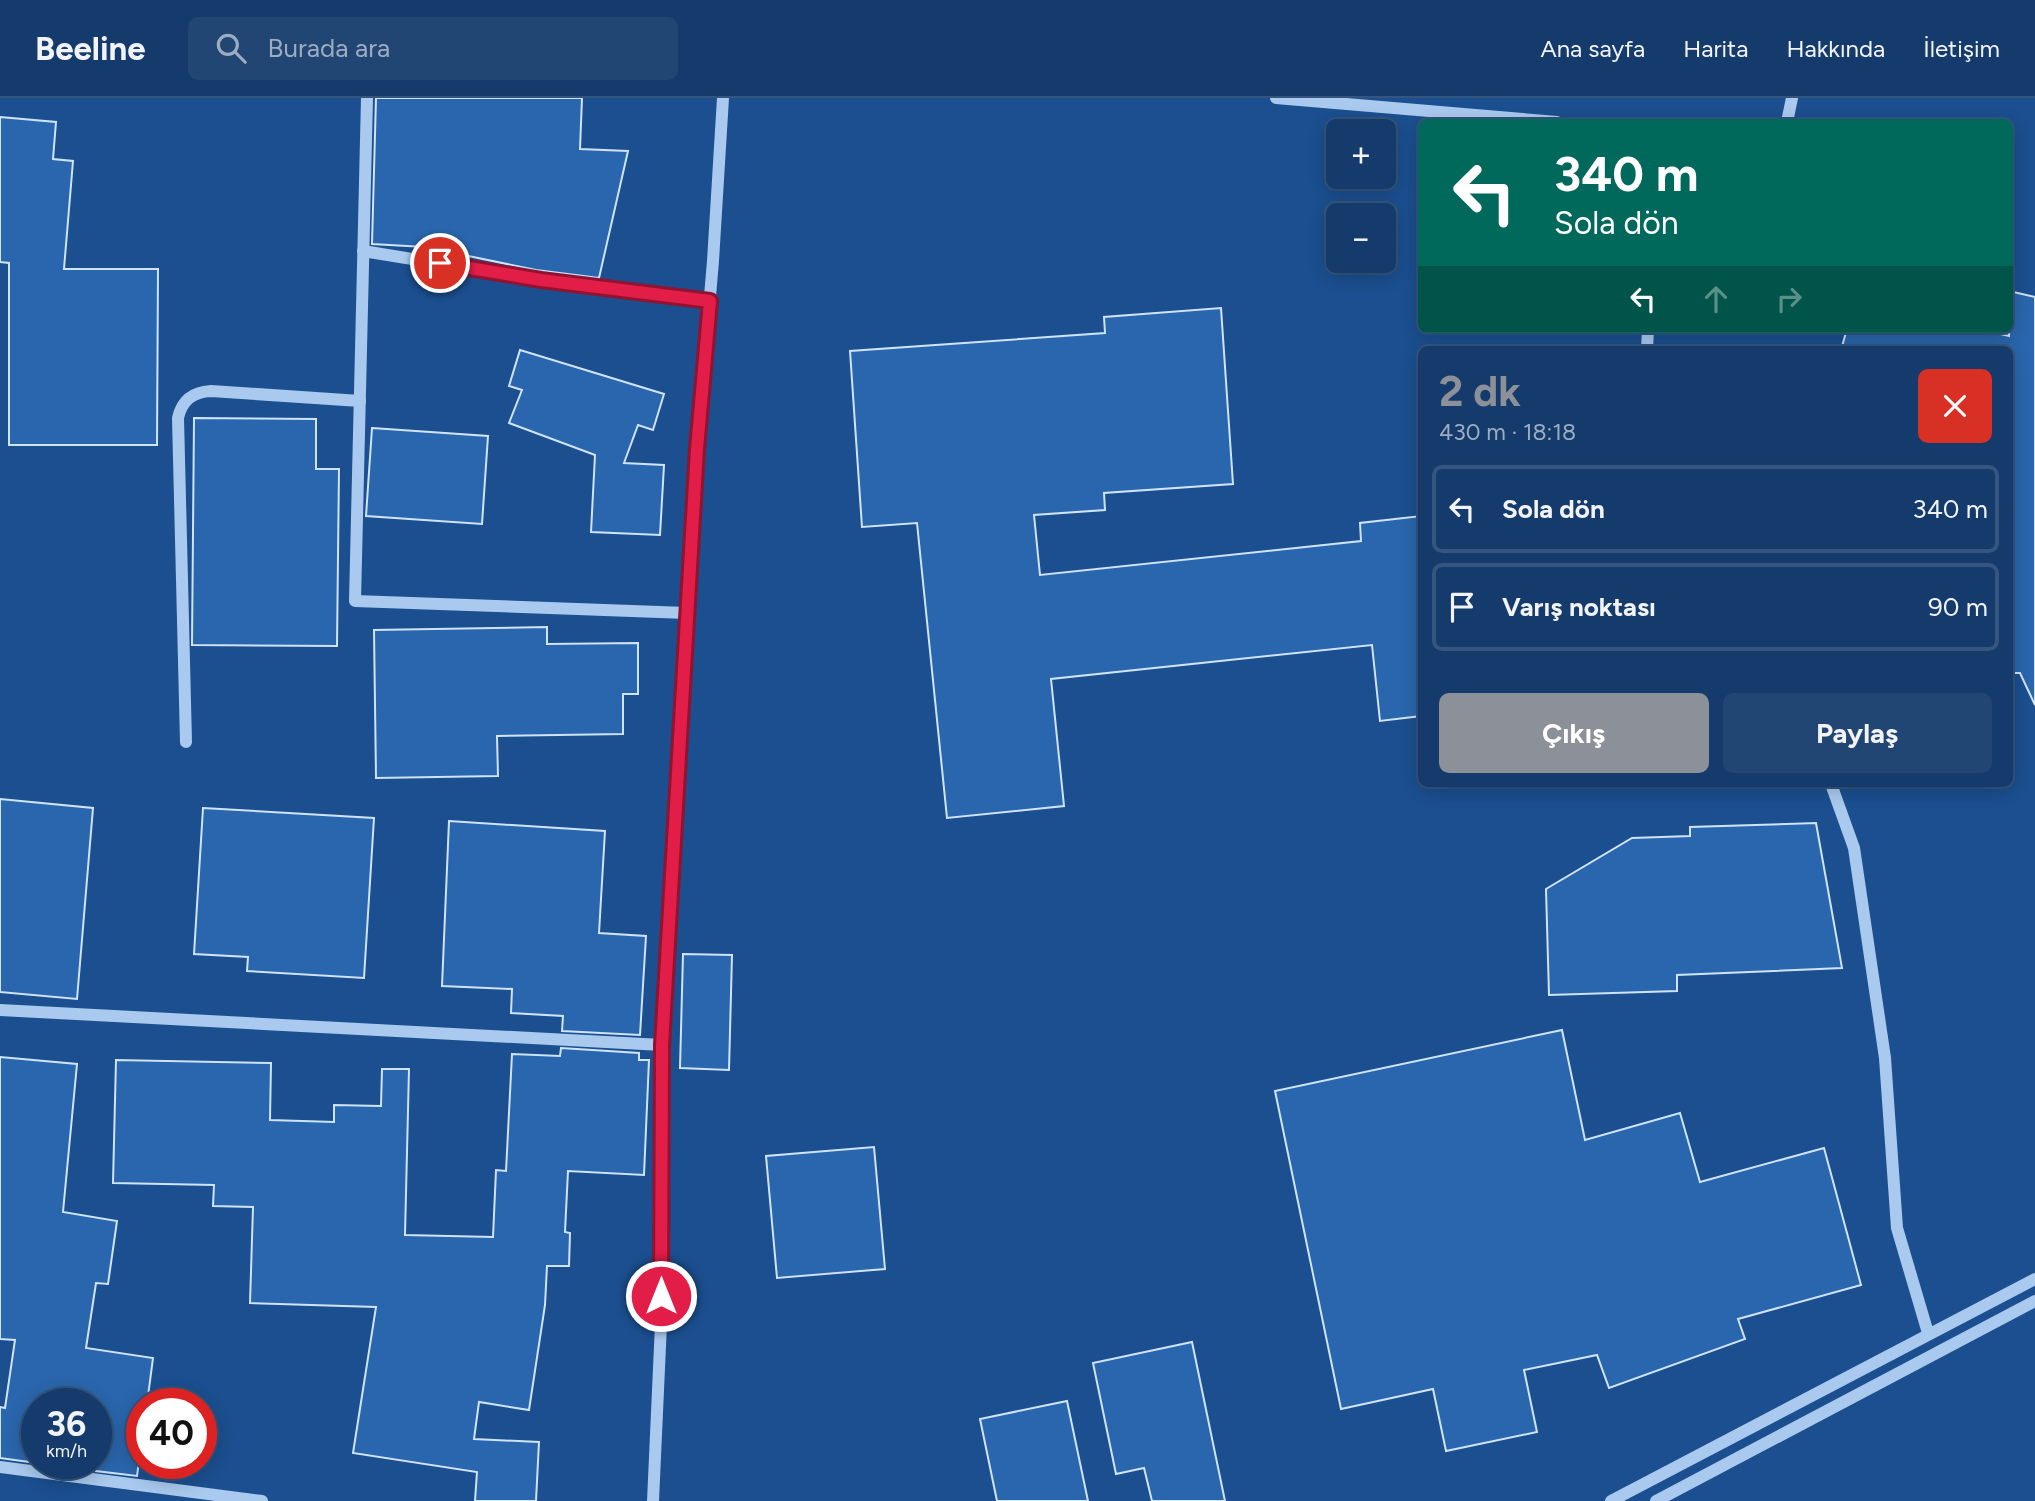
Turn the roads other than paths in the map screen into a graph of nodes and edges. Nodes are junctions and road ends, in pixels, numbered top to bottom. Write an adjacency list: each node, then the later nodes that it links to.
1 (367, 98): 7 (street)
2 (723, 98): 8 (street)
3 (1276, 98): 5 (street)
4 (1792, 98): 6 (street)
5 (1522, 119)
6 (1788, 119)
7 (363, 251): 8 (street); 9 (street)
8 (710, 301): 10 (street)
9 (360, 401): 10 (street); 11 (street)
10 (687, 613): 14 (street)
11 (187, 742)
12 (1832, 787): 20 (street)
13 (0, 1010): 14 (street)
14 (662, 1045): 23 (street)
15 (2035, 1279): 16 (street)
16 (2006, 1295): 18 (street); 20 (street)
17 (2035, 1301): 18 (street)
18 (2022, 1307): 19 (street); 25 (street)
19 (2035, 1317)
20 (1928, 1333): 24 (street)
21 (0, 1467): 22 (street)
22 (262, 1501)
23 (653, 1501)
24 (1611, 1501)
25 (1656, 1501)

